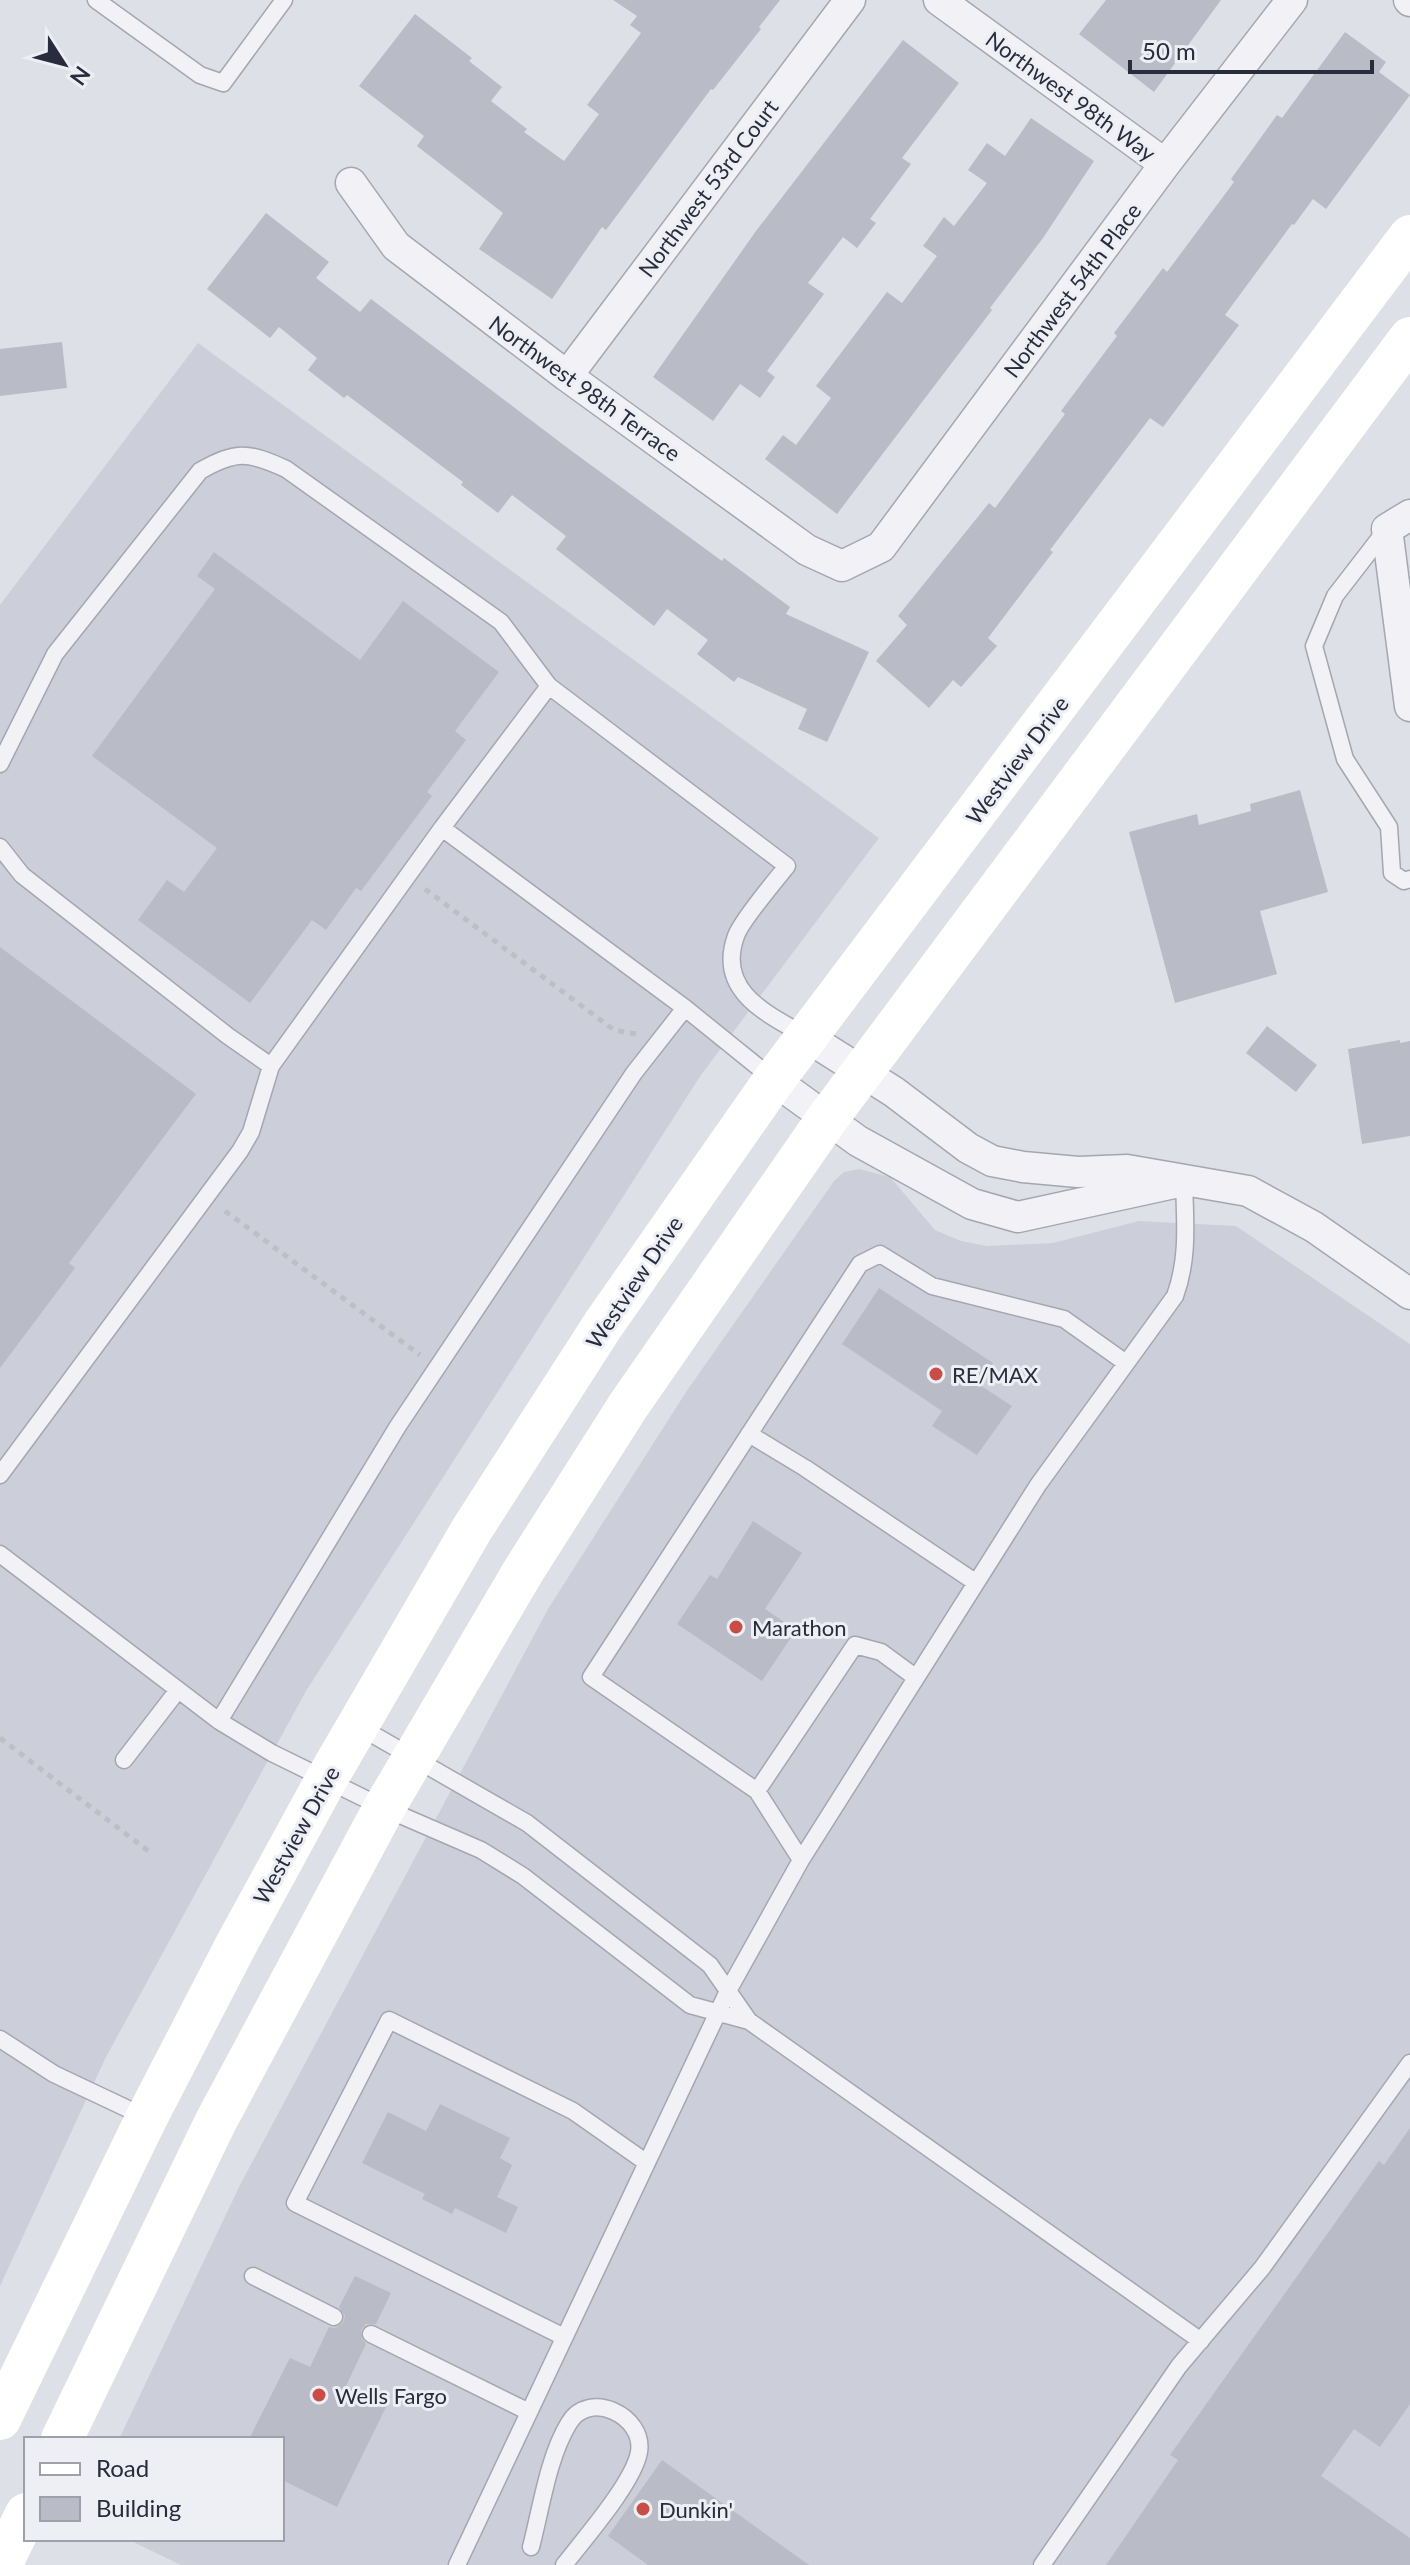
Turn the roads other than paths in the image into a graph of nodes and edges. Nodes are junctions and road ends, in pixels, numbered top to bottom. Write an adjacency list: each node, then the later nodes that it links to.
1 (96, 0): 2 (lane)
2 (284, 0)
3 (850, 0): 10 (street, Northwest 53rd Court)
4 (939, 0): 6 (street, Northwest 98th Way)
5 (1292, 0): 6 (street, Northwest 54th Place)
6 (1165, 164): 12 (street, Northwest 54th Place)
7 (351, 183): 10 (street, Northwest 98th Terrace)
8 (1410, 236): 20 (street, Westview Drive)
9 (1410, 338): 22 (street)
10 (567, 376): 12 (street, Northwest 98th Terrace)
11 (1398, 522): 14 (street); 18 (lane)
12 (842, 566)
13 (549, 686): 15 (lane); 16 (lane); 20 (lane)
14 (1410, 706)
15 (0, 764)
16 (442, 828): 19 (lane); 21 (lane)
17 (0, 847): 21 (lane)
18 (1410, 879)
19 (685, 1008): 23 (lane); 34 (lane)
20 (807, 1037): 22 (street); 23 (street, Westview Drive)
21 (271, 1066): 29 (lane)
22 (862, 1073): 24 (street); 25 (street)
23 (774, 1080): 24 (street); 35 (street, Westview Drive)
24 (827, 1119): 25 (street); 36 (street)
25 (1184, 1181): 26 (street); 27 (lane)
26 (1410, 1294)
27 (1126, 1363): 28 (lane); 31 (lane)
28 (749, 1434): 31 (lane); 39 (lane)
29 (0, 1475)
30 (0, 1554): 33 (lane)
31 (975, 1582): 32 (lane)
32 (915, 1677): 39 (lane); 41 (lane)
33 (178, 1690): 34 (lane); 37 (lane)
34 (219, 1721): 38 (lane)
35 (358, 1726): 36 (lane); 38 (street, Westview Drive)
36 (414, 1757): 40 (street); 42 (lane)
37 (124, 1760)
38 (326, 1780): 40 (lane); 47 (street, Westview Drive)
39 (757, 1791): 41 (lane)
40 (384, 1808): 43 (lane); 56 (street)
41 (801, 1860): 42 (lane)
42 (728, 1991): 43 (lane); 44 (lane)
43 (719, 2012): 44 (lane); 48 (lane)
44 (749, 2021): 53 (lane)
45 (0, 2039): 47 (lane)
46 (1410, 2063): 53 (lane)
47 (147, 2117): 55 (street, Westview Drive)
48 (647, 2163): 52 (lane); 52 (lane)
49 (253, 2276): 50 (lane)
50 (334, 2317)
51 (371, 2334): 54 (lane)
52 (564, 2337): 54 (lane)
53 (1201, 2341): 62 (lane)
54 (529, 2412): 60 (lane)
55 (0, 2419)
56 (63, 2437)
57 (24, 2518): 59 (street)
58 (531, 2547): 61 (lane)
59 (1, 2565)
60 (457, 2565)
61 (564, 2565)
62 (1042, 2565)

